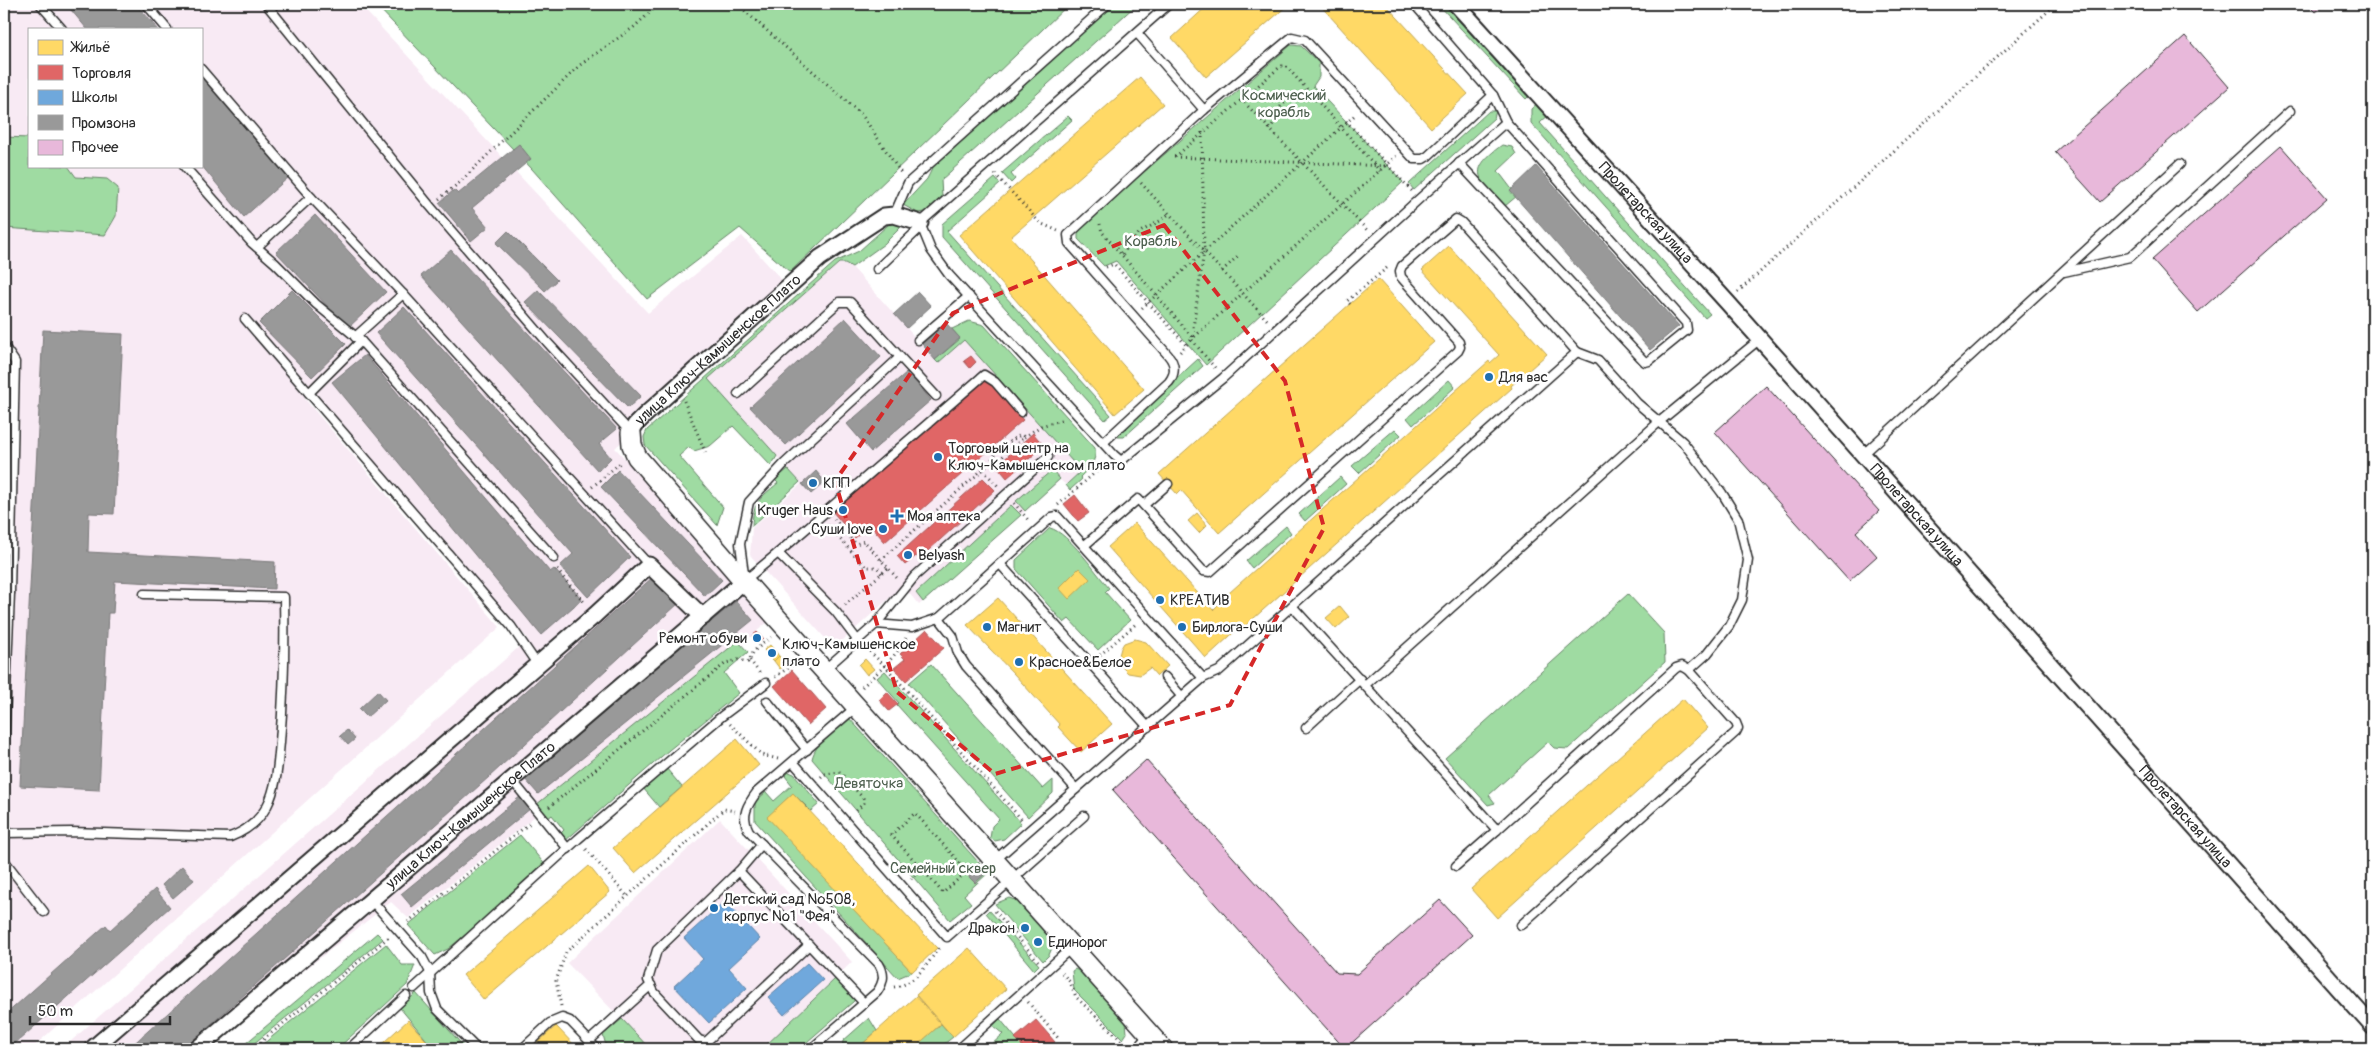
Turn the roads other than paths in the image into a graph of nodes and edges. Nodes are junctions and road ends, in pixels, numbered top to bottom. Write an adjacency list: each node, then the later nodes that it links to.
1 (40, 4): 8 (lane)
2 (146, 4): 9 (lane)
3 (266, 4): 41 (lane)
4 (1108, 4): 20 (lane)
5 (1169, 4): 10 (lane)
6 (1414, 4): 12 (lane)
7 (1456, 4): 29 (street, Пролетарская улица)
8 (61, 28)
9 (166, 28)
10 (1136, 33): 13 (lane); 21 (lane)
11 (202, 70): 19 (lane)
12 (1493, 95): 13 (lane); 15 (lane)
13 (1204, 110): 42 (lane)
14 (2290, 111): 24 (lane)
15 (1506, 122): 16 (lane); 16 (lane)
16 (1459, 163): 42 (lane)
17 (2180, 164): 24 (lane)
18 (186, 168): 22 (lane)
19 (311, 197): 22 (lane); 25 (lane)
20 (894, 214): 21 (street); 41 (street, улица Ключ-Камышенское Плато)
21 (921, 225): 23 (lane); 26 (lane)
22 (257, 247): 28 (lane)
23 (877, 269)
24 (2062, 273): 43 (lane)
25 (404, 294): 28 (lane); 51 (lane)
26 (969, 296): 30 (lane); 42 (lane)
27 (245, 319): 36 (lane)
28 (358, 339): 36 (lane); 49 (lane)
29 (1760, 339): 40 (lane); 98 (street, Пролетарская улица)
30 (918, 340)
31 (4, 346): 35 (lane)
32 (1577, 352): 40 (lane); 46 (lane); 56 (lane)
33 (4, 356): 35 (lane)
34 (900, 357): 37 (lane); 38 (lane); 52 (lane)
35 (15, 362): 53 (lane)
36 (309, 394): 61 (lane)
37 (738, 394)
38 (936, 396)
39 (1021, 412): 48 (lane)
40 (1659, 422): 63 (lane); 66 (lane)
41 (632, 442): 52 (street)
42 (1104, 442)
43 (1869, 449)
44 (1048, 457): 59 (lane)
45 (1168, 484): 46 (lane)
46 (1144, 505): 47 (lane)
47 (1084, 545): 50 (lane); 65 (lane)
48 (778, 553): 52 (lane); 60 (lane)
49 (554, 558)
50 (1000, 564): 58 (lane); 71 (lane)
51 (648, 565): 57 (street); 61 (street)
52 (744, 581): 57 (street, улица Ключ-Камышенское Плато); 62 (street)
53 (10, 593): 55 (lane); 73 (lane)
54 (144, 594): 80 (lane)
55 (4, 599)
56 (1292, 606): 65 (lane); 66 (lane)
57 (703, 617): 76 (street, улица Ключ-Камышенское Плато)
58 (939, 618): 59 (lane); 77 (lane)
59 (876, 624): 60 (lane)
60 (858, 641): 62 (lane)
61 (537, 664): 102 (street)
62 (824, 670): 70 (street)
63 (1689, 670): 79 (lane); 90 (lane)
64 (1166, 677): 68 (lane)
65 (1204, 678): 68 (lane)
66 (1362, 682): 72 (lane); 79 (lane)
67 (766, 683): 82 (lane)
68 (1182, 697): 71 (lane)
69 (767, 701): 74 (lane)
70 (856, 707): 74 (lane); 84 (street)
71 (1148, 727): 77 (lane)
72 (1306, 728)
73 (4, 744)
74 (807, 750): 75 (lane)
75 (793, 762): 81 (lane); 87 (lane)
76 (512, 780): 82 (lane); 88 (street, улица Ключ-Камышенское Плато)
77 (1076, 789): 84 (lane)
78 (1084, 816): 87 (lane)
79 (1497, 830): 85 (lane)
80 (4, 833)
81 (762, 844): 86 (lane); 97 (lane)
82 (568, 849): 93 (lane)
83 (4, 860): 89 (lane)
84 (994, 861): 87 (street)
85 (1456, 866)
86 (739, 871): 91 (lane); 94 (lane)
87 (1010, 880): 92 (street)
88 (372, 901): 93 (lane); 103 (street, улица Ключ-Камышенское Плато)
89 (44, 912)
90 (1521, 925)
91 (809, 944): 94 (lane); 97 (lane)
92 (1072, 946): 99 (street); 109 (lane)
93 (430, 972): 95 (lane); 105 (lane)
94 (651, 985): 100 (lane)
95 (414, 988)
96 (406, 996): 104 (lane)
97 (864, 1003): 108 (lane)
98 (2373, 1027)
99 (1149, 1034): 101 (lane); 110 (street)
100 (589, 1041): 106 (lane); 107 (lane)
101 (1132, 1048)
102 (92, 1049)
103 (197, 1049)
104 (349, 1049)
105 (477, 1049)
106 (522, 1049)
107 (596, 1049)
108 (811, 1049)
109 (959, 1049)
110 (1163, 1049)

